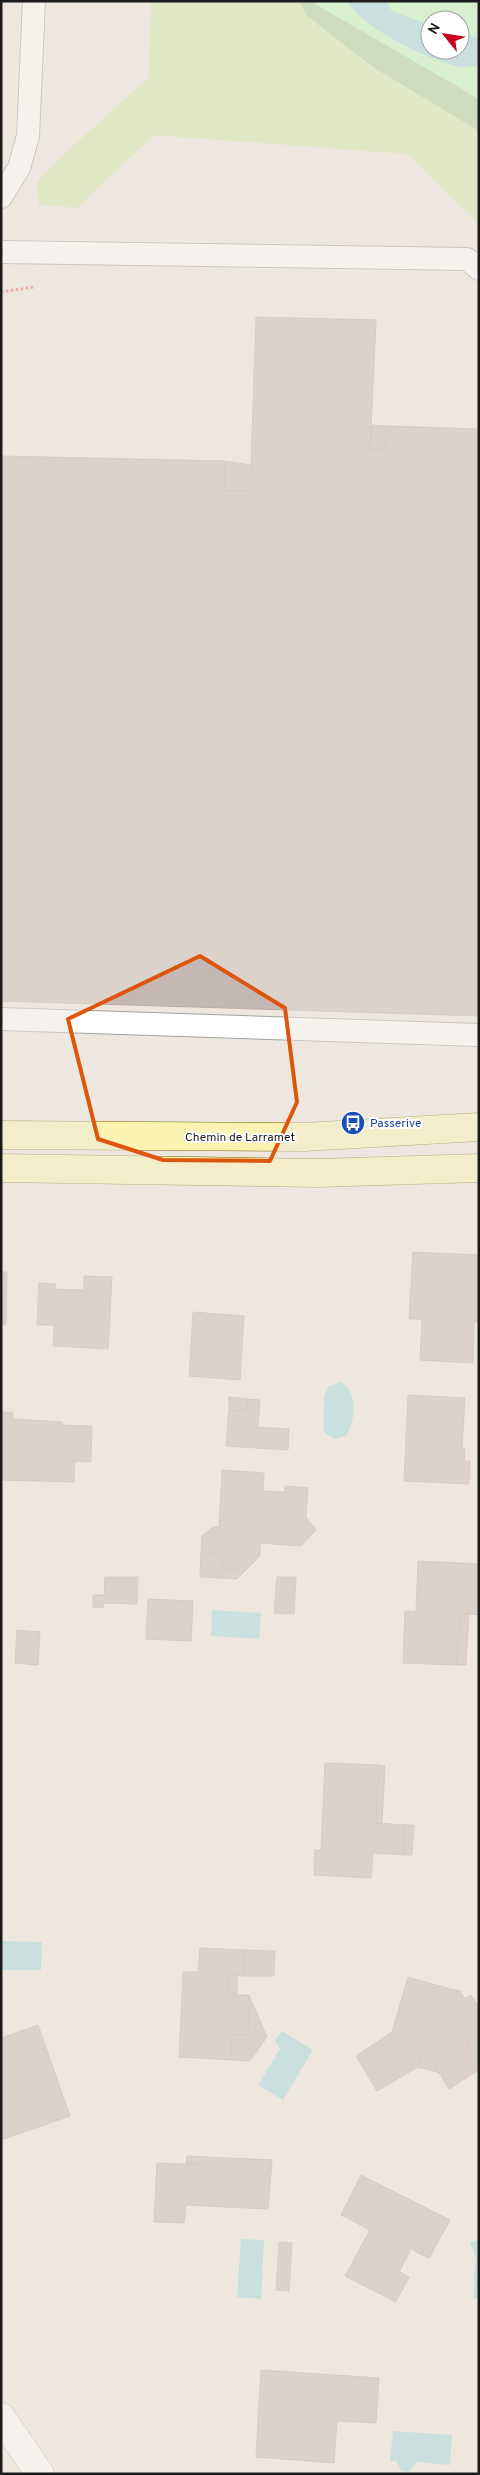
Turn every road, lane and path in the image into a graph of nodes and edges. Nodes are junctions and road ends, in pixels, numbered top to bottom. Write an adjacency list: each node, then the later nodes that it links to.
1 (34, 1): 2 (lane)
2 (1, 197)
3 (1, 252): 4 (lane)
4 (479, 268)
5 (1, 1019): 6 (lane)
6 (479, 1035)
7 (479, 1127): 8 (main road, Chemin de Larramet)
8 (1, 1135)
9 (1, 1168): 10 (main road)
10 (479, 1168)
11 (1, 2417): 12 (street)
12 (40, 2474)

